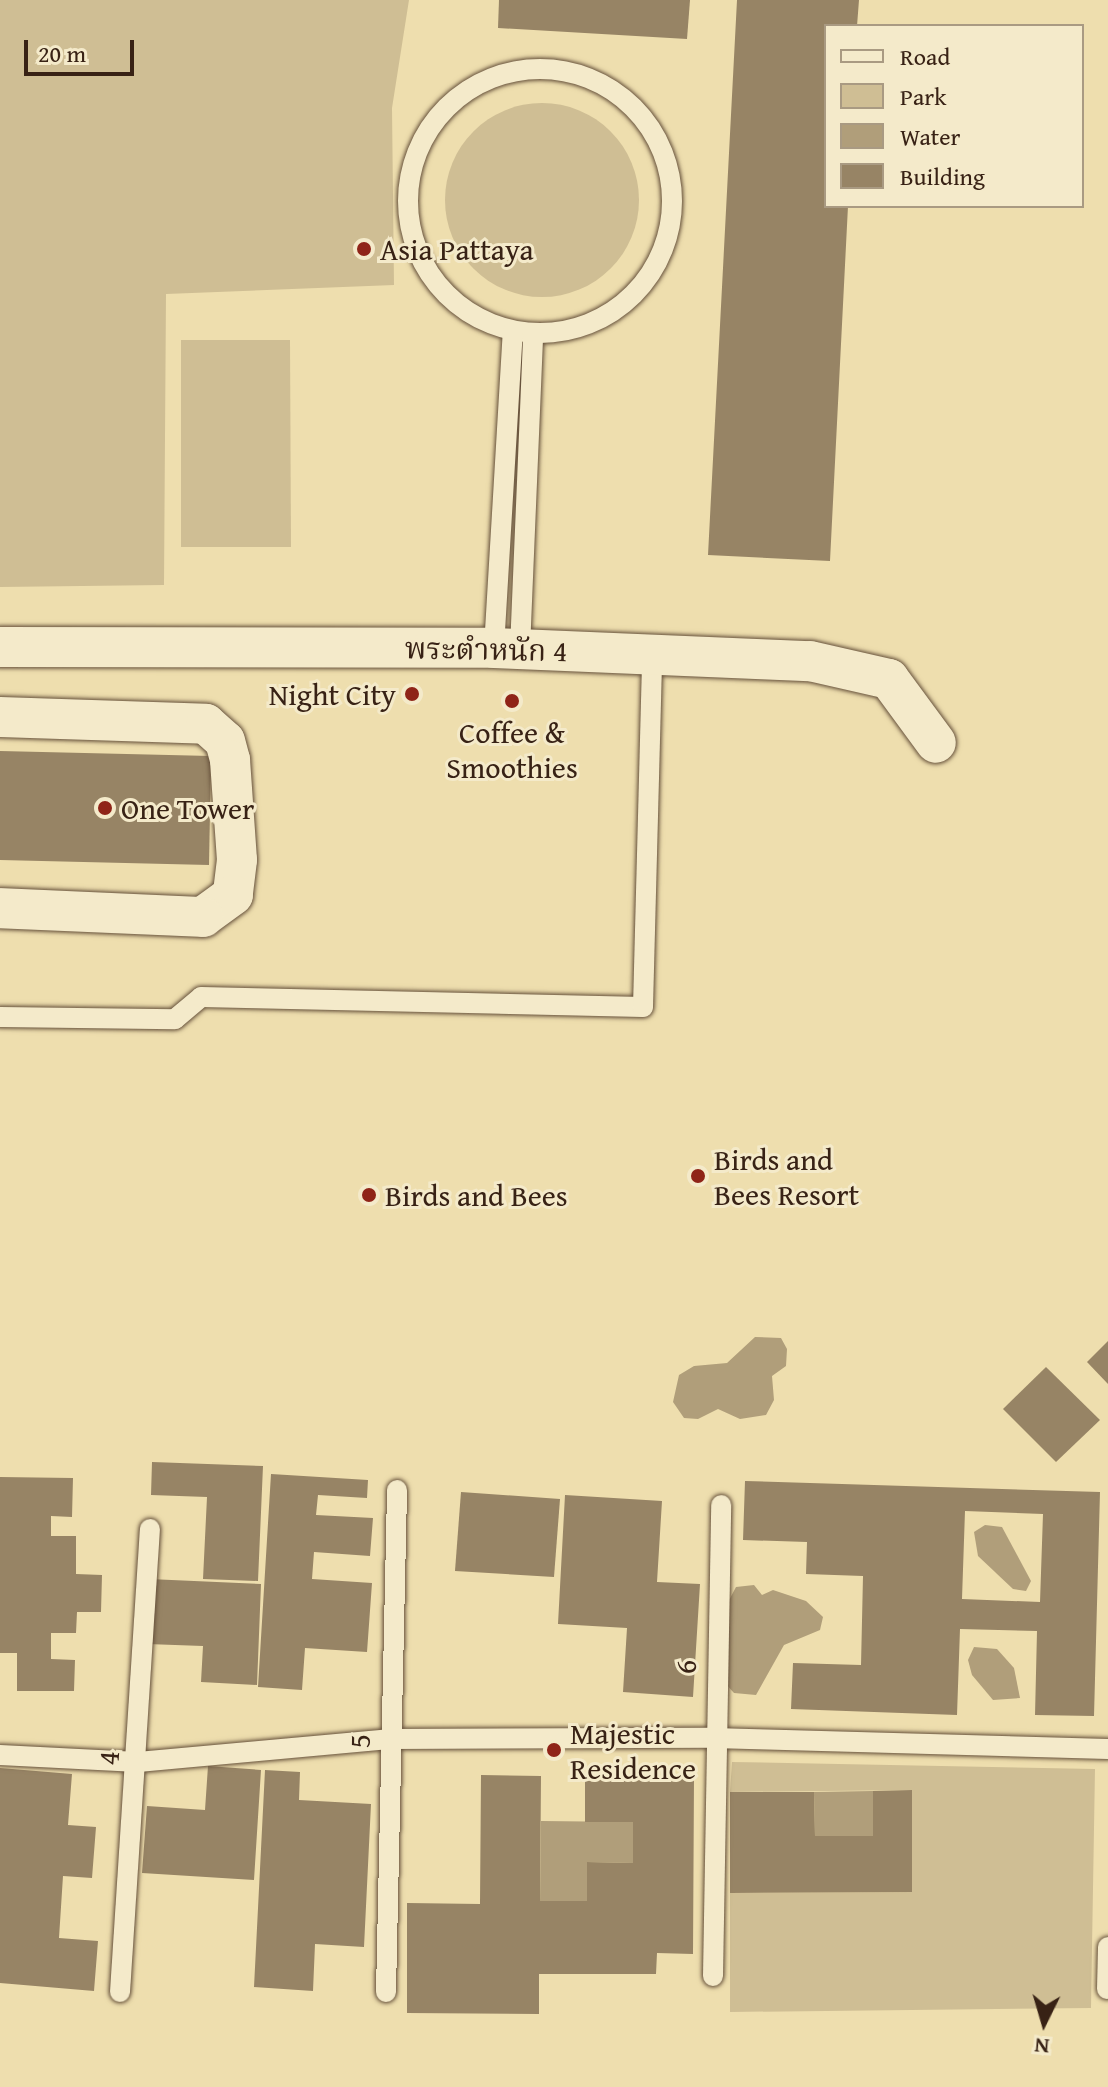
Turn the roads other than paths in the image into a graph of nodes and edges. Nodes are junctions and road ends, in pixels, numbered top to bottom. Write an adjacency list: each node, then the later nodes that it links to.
1 (523, 334): 1 (lane); 3 (lane)
2 (0, 647): 3 (street, พระตำหนัก 4)
3 (507, 649): 4 (street, พระตำหนัก 4)
4 (652, 652): 6 (street, พระตำหนัก 4); 8 (lane)
5 (0, 717): 7 (street)
6 (936, 743)
7 (0, 908)
8 (0, 1017)
9 (397, 1490): 13 (lane, 5)
10 (721, 1505): 12 (lane, 6)
11 (150, 1529): 16 (lane, 4)
12 (713, 1738): 13 (lane); 14 (lane); 18 (lane, 6)
13 (389, 1739): 16 (lane); 21 (lane, 5)
14 (1108, 1749)
15 (0, 1755): 16 (lane)
16 (138, 1762): 20 (lane, 4)
17 (1108, 1947): 19 (lane)
18 (713, 1976)
19 (1107, 1989)
20 (120, 1992)
21 (386, 1992)

